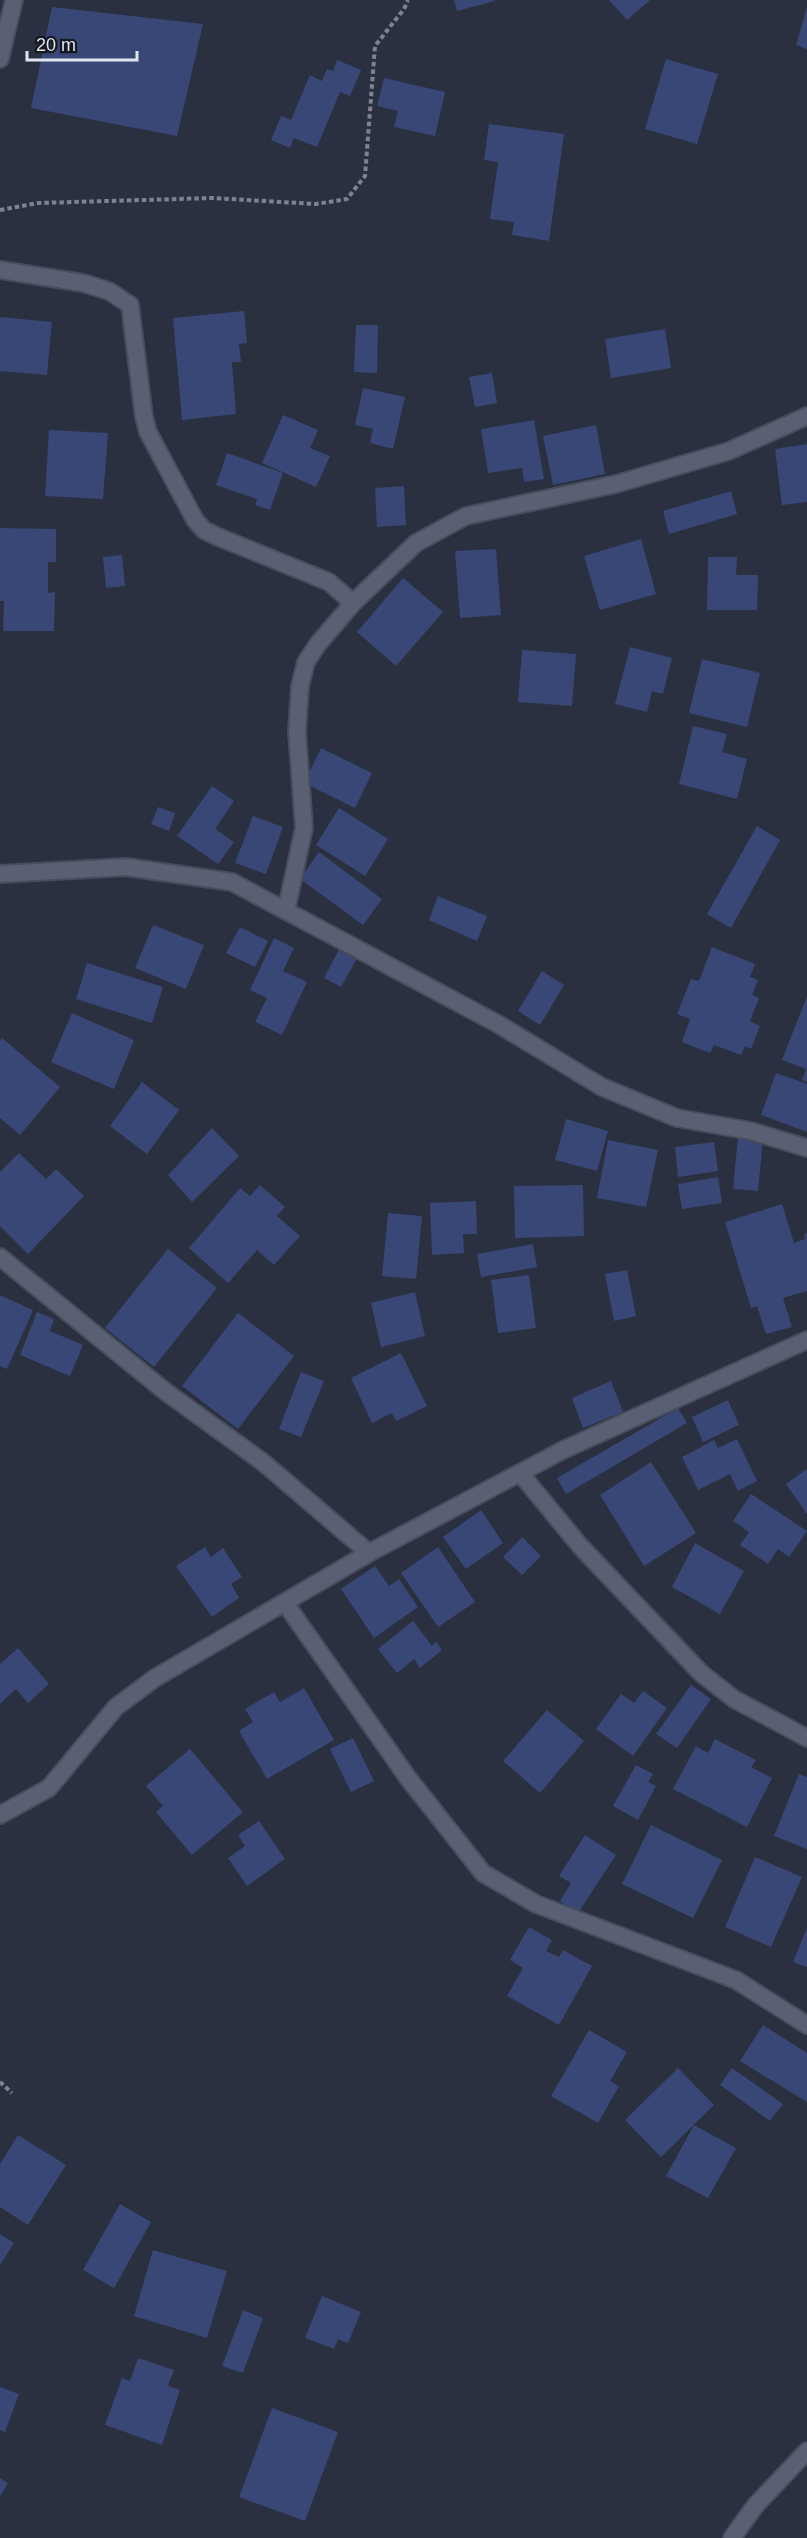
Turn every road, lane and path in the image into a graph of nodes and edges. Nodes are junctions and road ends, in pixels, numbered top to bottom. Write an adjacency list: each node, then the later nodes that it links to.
1 (14, 0): 3 (street)
2 (408, 0): 4 (path)
3 (0, 59)
4 (0, 210)
5 (0, 270): 7 (street)
6 (807, 416): 7 (street)
7 (353, 603): 9 (street)
8 (0, 874): 9 (street)
9 (286, 911): 10 (street)
10 (807, 1148)
11 (0, 1257): 14 (street)
12 (807, 1340): 13 (street)
13 (520, 1473): 14 (street); 16 (street)
14 (369, 1553): 15 (street)
15 (285, 1603): 17 (street); 18 (street)
16 (807, 1738)
17 (0, 1815)
18 (807, 2025)
19 (0, 2082): 20 (path)
20 (12, 2093)
21 (807, 2451): 22 (street)
22 (732, 2538)

